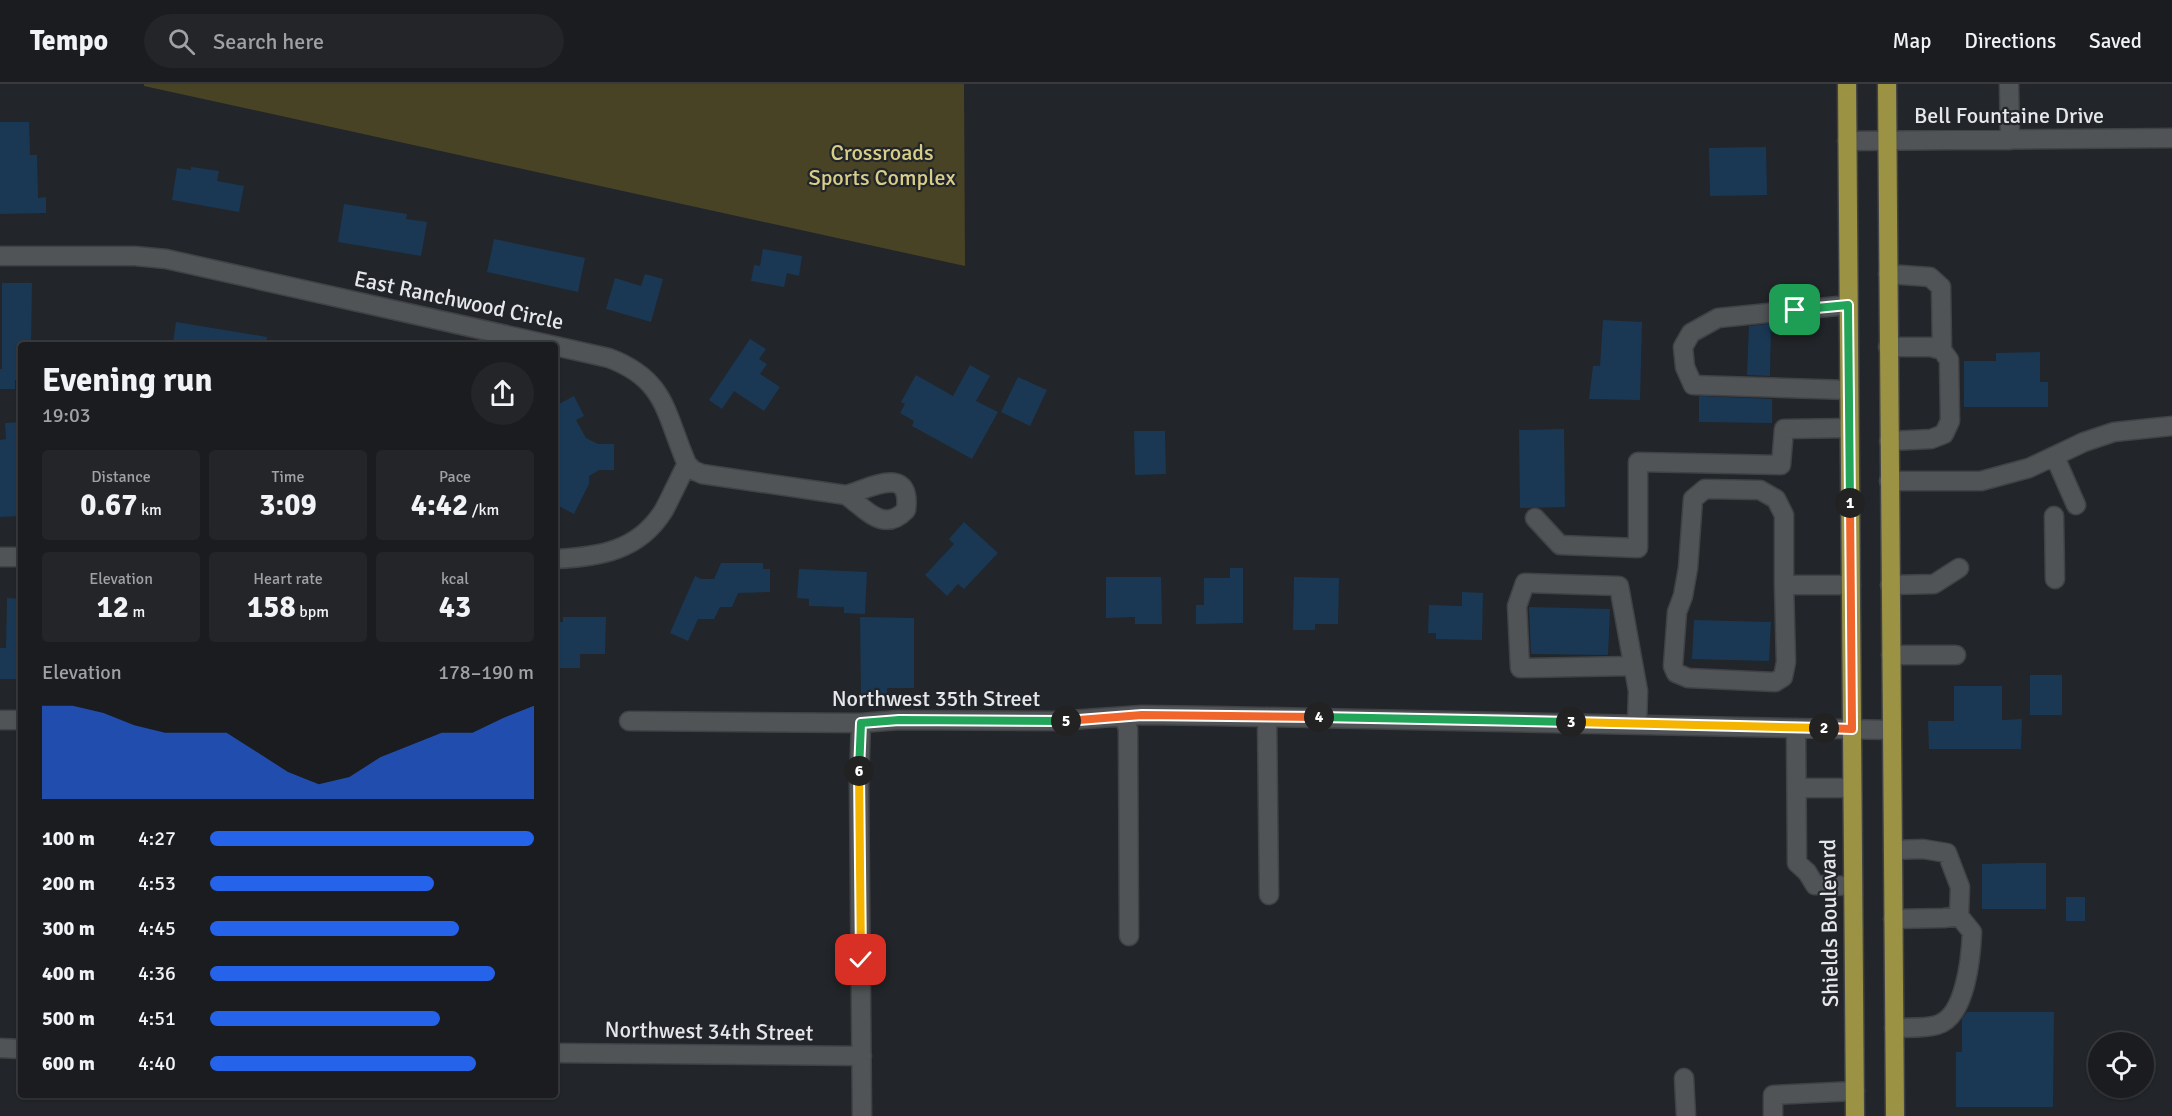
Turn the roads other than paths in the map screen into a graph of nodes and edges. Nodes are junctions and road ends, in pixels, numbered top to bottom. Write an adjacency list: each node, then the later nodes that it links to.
1 (1847, 84): 7 (main road, Shields Boulevard)
2 (1887, 84): 5 (main road)
3 (2009, 84): 6 (street)
4 (2172, 138): 6 (street, Bell Fountaine Drive)
5 (1887, 140): 6 (street, Bell Fountaine Drive); 7 (street, Bell Fountaine Drive); 9 (main road)
6 (2010, 140)
7 (1847, 141): 10 (main road, Shields Boulevard)
8 (0, 256): 11 (street, East Ranchwood Circle)
9 (1888, 274): 13 (main road); 14 (street)
10 (1848, 305): 15 (main road, Shields Boulevard); 15 (street)
11 (537, 342)
12 (558, 347): 20 (street, East Ranchwood Circle)
13 (1888, 347): 14 (street); 18 (main road)
14 (1942, 350): 18 (street)
15 (1849, 390): 17 (main road, Shields Boulevard)
16 (2172, 426): 19 (street)
17 (1849, 428): 25 (street); 32 (main road, Shields Boulevard)
18 (1889, 441): 21 (main road)
19 (2055, 456): 21 (street); 23 (street)
20 (687, 464): 22 (street); 28 (street)
21 (1889, 481): 33 (main road)
22 (846, 495)
23 (2076, 505)
24 (2054, 516): 30 (street)
25 (1535, 518)
26 (0, 557): 27 (street)
27 (18, 557)
28 (558, 559)
29 (1959, 568): 33 (street)
30 (2055, 579)
31 (1784, 585): 31 (street); 32 (street)
32 (1851, 585): 45 (main road, Shields Boulevard)
33 (1890, 585): 34 (main road)
34 (1891, 655): 35 (street); 46 (main road)
35 (1956, 655)
36 (1633, 666): 36 (street); 43 (street)
37 (1125, 717): 38 (street, Northwest 35th Street); 42 (street, Northwest 35th Street); 54 (street)
38 (1267, 717): 43 (street, Northwest 35th Street); 51 (street)
39 (0, 720): 40 (street)
40 (18, 720)
41 (629, 721): 42 (street, Northwest 35th Street)
42 (861, 723): 59 (street)
43 (1637, 724): 44 (street, Northwest 35th Street)
44 (1796, 728): 45 (street, Northwest 35th Street); 47 (street)
45 (1852, 729): 46 (street, Northwest 35th Street); 48 (main road, Shields Boulevard)
46 (1892, 730): 49 (main road)
47 (1797, 788): 48 (street); 50 (street)
48 (1852, 788): 50 (main road, Shields Boulevard)
49 (1893, 850): 52 (street); 53 (main road)
50 (1853, 886): 61 (main road, Shields Boulevard)
51 (1269, 895)
52 (1959, 916): 53 (street); 55 (street)
53 (1893, 919): 55 (main road)
54 (1129, 936)
55 (1894, 1028): 66 (main road)
56 (0, 1048): 57 (street)
57 (18, 1048)
58 (558, 1053): 59 (street, Northwest 34th Street)
59 (862, 1056): 62 (street)
60 (1684, 1078): 63 (street)
61 (1855, 1091): 64 (street); 65 (main road, Shields Boulevard)
62 (862, 1116)
63 (1686, 1116)
64 (1773, 1116)
65 (1855, 1116)
66 (1895, 1116)

